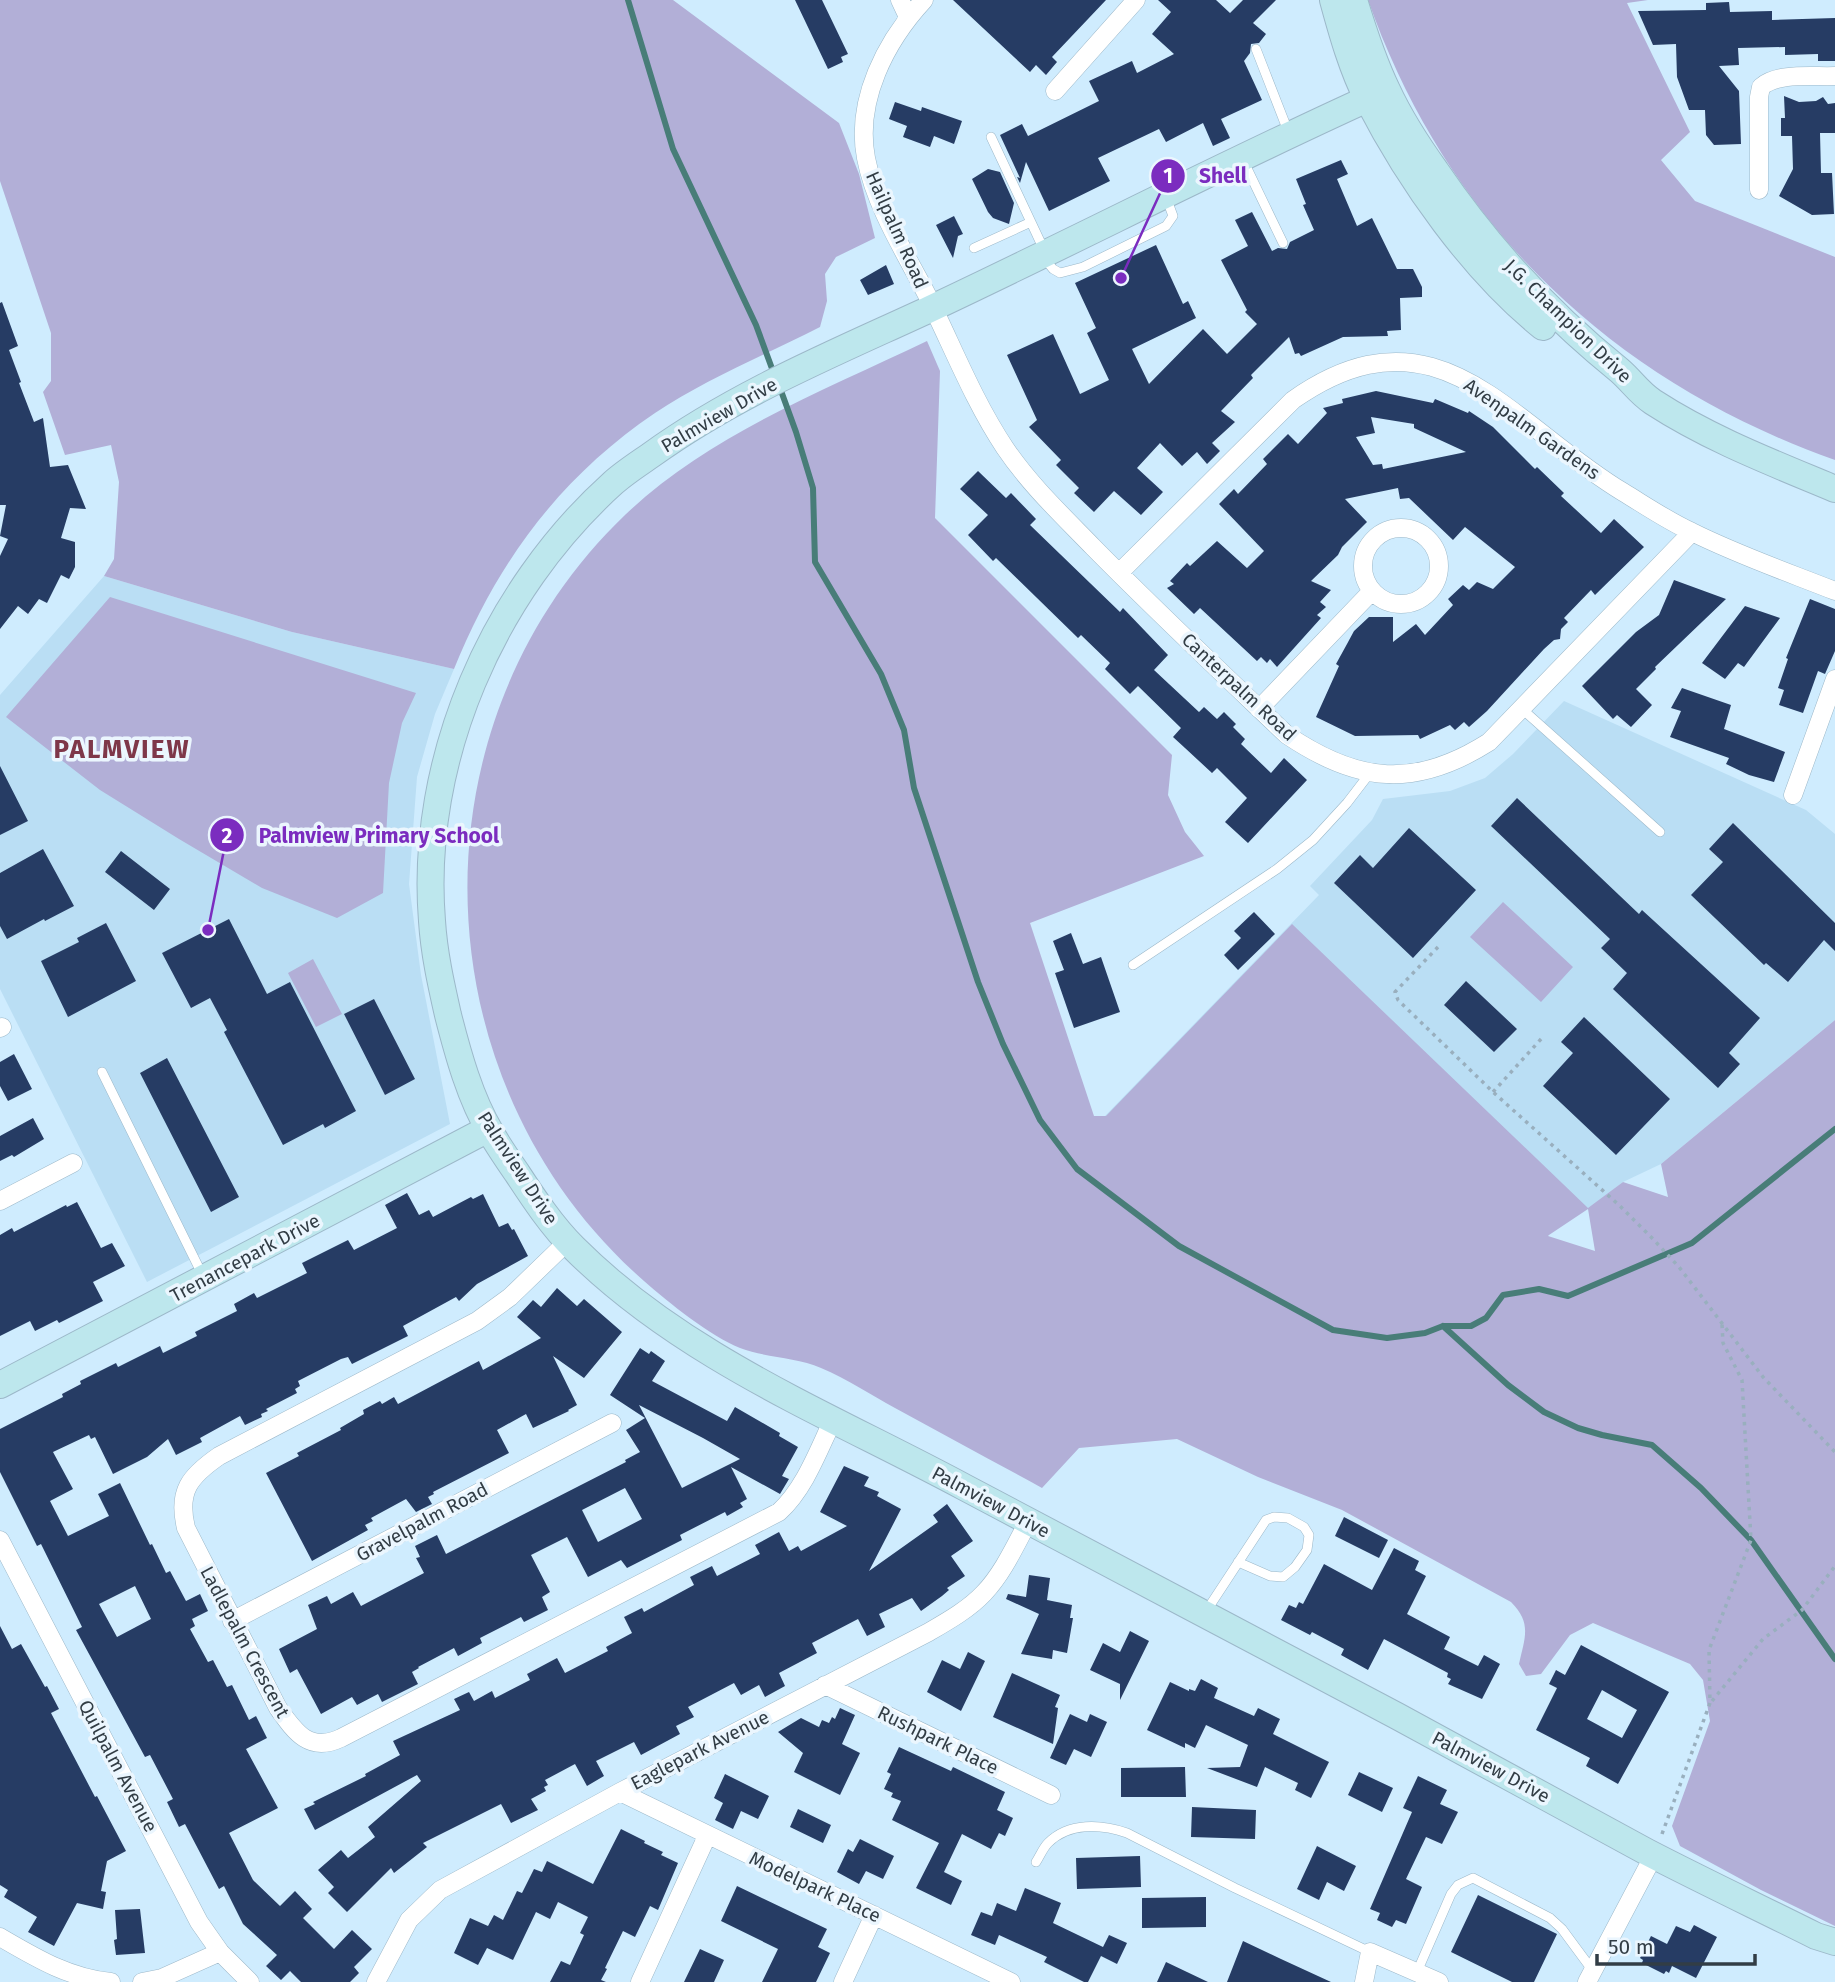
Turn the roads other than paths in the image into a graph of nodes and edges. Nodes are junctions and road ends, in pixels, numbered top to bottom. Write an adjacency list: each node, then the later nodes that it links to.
1 (900, 0): 6 (street)
2 (924, 0): 6 (street, Hailpalm Road)
3 (1136, 0): 9 (street)
4 (1333, 0): 10 (street, J.G. Champion Drive)
5 (1354, 0): 10 (street, J.G. Champion Drive)
6 (908, 17): 19 (street, Hailpalm Road)
7 (1256, 49): 11 (lane)
8 (1835, 76): 14 (street)
9 (1055, 91)
10 (1377, 94): 11 (street, Palmview Drive); 20 (street, J.G. Champion Drive)
11 (1290, 136): 13 (street, Palmview Drive)
12 (991, 137): 15 (lane)
13 (1242, 158): 16 (lane); 18 (street, Palmview Drive)
14 (1759, 190)
15 (1031, 222): 17 (lane); 18 (lane)
16 (1283, 243)
17 (974, 248)
18 (1043, 254): 19 (street, Palmview Drive)
19 (933, 307): 22 (street, Canterpalm Road); 33 (street, Palmview Drive)
20 (1835, 489)
21 (1692, 532): 22 (street, Avenpalm Gardens); 24 (street, Avenpalm Gardens); 26 (street, Canterpalm Road)
22 (1119, 573): 27 (street, Canterpalm Road)
23 (1372, 591): 23 (street); 27 (street)
24 (1835, 591)
25 (1835, 679): 29 (street)
26 (1521, 708): 28 (street, Canterpalm Road); 30 (lane)
27 (1259, 709): 28 (street, Canterpalm Road)
28 (1370, 773): 31 (lane)
29 (1793, 794)
30 (1660, 832)
31 (1133, 965)
32 (102, 1072): 37 (lane)
33 (488, 1129): 36 (street, Palmview Drive); 37 (street, Trenancepark Drive)
34 (74, 1163): 35 (street)
35 (0, 1201)
36 (567, 1242): 39 (street, Palmview Drive); 45 (street, Ladlepalm Crescent)
37 (205, 1279): 38 (street, Trenancepark Drive)
38 (0, 1385)
39 (833, 1420): 41 (street, Palmview Drive); 45 (street, Ladlepalm Crescent)
40 (612, 1423): 45 (street, Gravelpalm Road)
41 (1028, 1522): 44 (street, Palmview Drive); 46 (street, Eaglepark Avenue)
42 (0, 1540): 55 (street, Quilpalm Avenue)
43 (1238, 1562): 43 (lane); 44 (lane)
44 (1204, 1614): 50 (street, Palmview Drive)
45 (232, 1621)
46 (825, 1685): 47 (street, Eaglepark Avenue); 48 (street, Rushpark Place)
47 (620, 1792): 49 (street, Modelpark Place); 62 (street, Eaglepark Avenue)
48 (1051, 1795)
49 (707, 1836): 52 (street, Modelpark Place); 63 (street)
50 (1654, 1856): 54 (street, Palmview Drive); 58 (street)
51 (1036, 1862): 56 (lane)
52 (874, 1915): 64 (street); 65 (street, Modelpark Place)
53 (0, 1937): 59 (street)
54 (1835, 1942)
55 (220, 1952): 60 (street); 61 (street, Quilpalm Avenue)
56 (1370, 1952): 57 (street); 66 (street)
57 (1417, 1972): 58 (lane); 67 (street)
58 (1590, 1977)
59 (111, 1982)
60 (142, 1982)
61 (250, 1982)
62 (376, 1982)
63 (640, 1982)
64 (844, 1982)
65 (1011, 1982)
66 (1364, 1982)
67 (1439, 1982)

